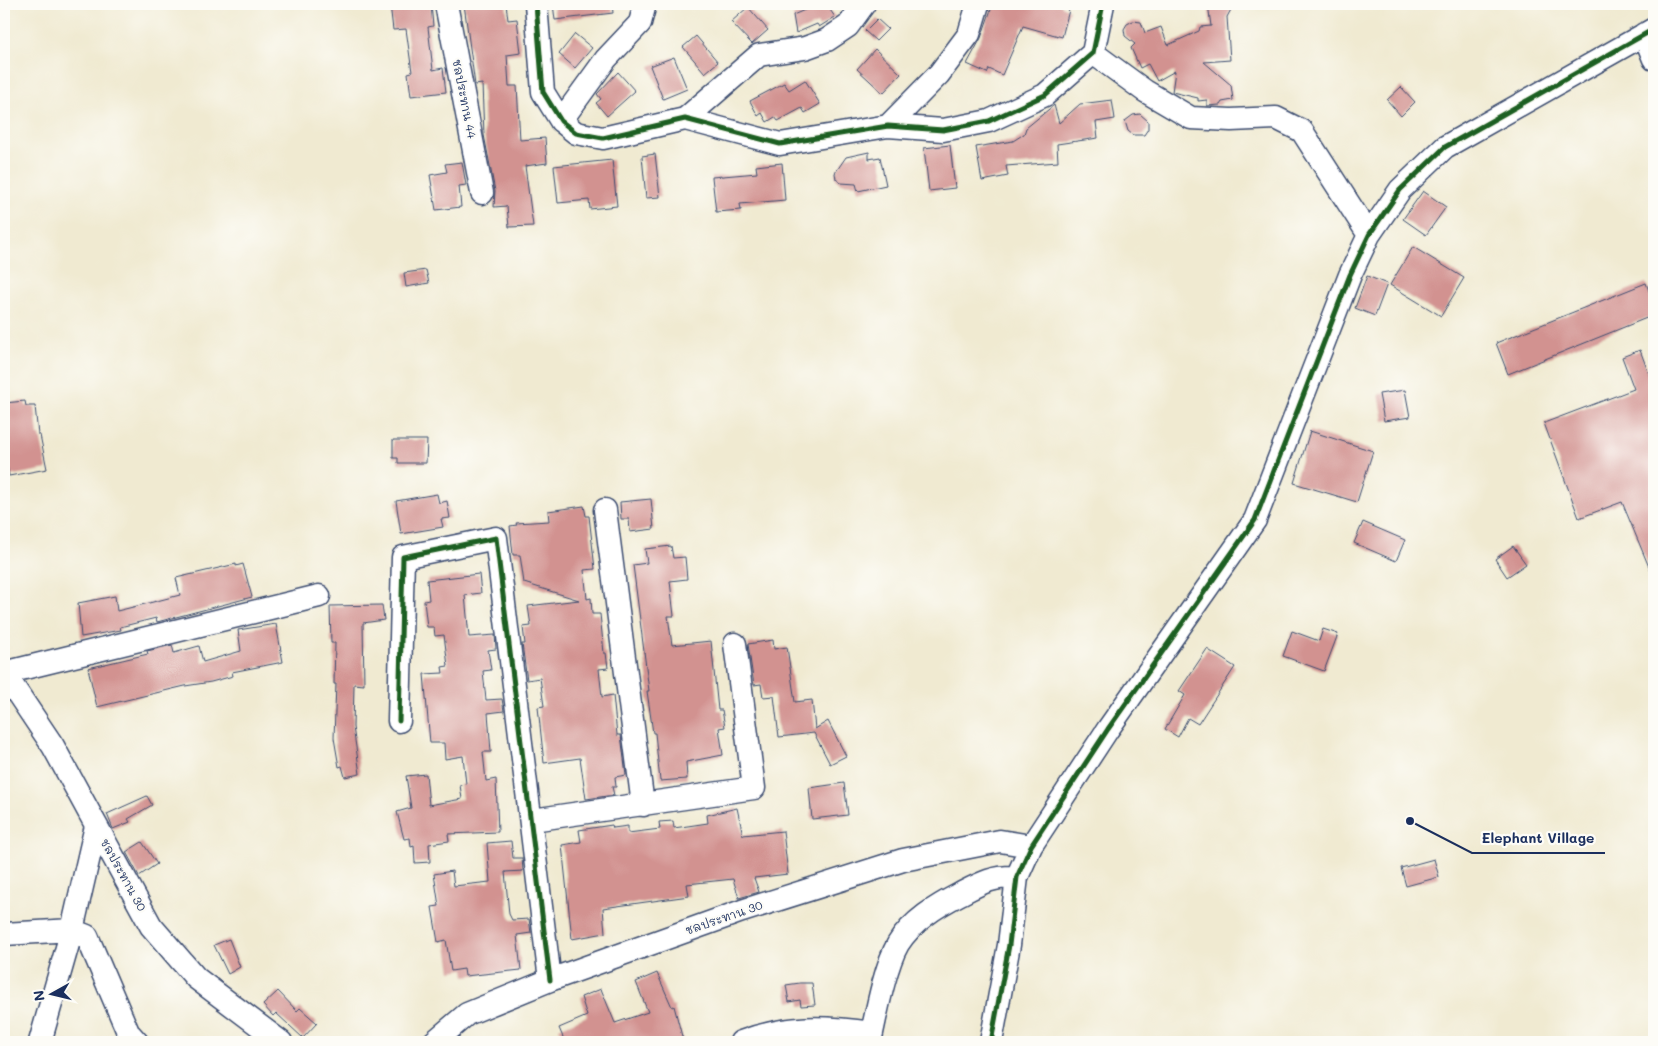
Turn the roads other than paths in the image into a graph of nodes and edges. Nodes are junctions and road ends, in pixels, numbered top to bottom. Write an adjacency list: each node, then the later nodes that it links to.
1 (446, 4): 13 (street, ชลประทาน 44)
2 (536, 4): 11 (street)
3 (645, 4): 11 (street)
4 (864, 4): 10 (street)
5 (978, 4): 12 (street)
6 (1103, 4): 8 (street)
7 (1649, 32): 9 (street); 14 (street)
8 (1094, 53): 12 (street); 14 (street)
9 (1654, 59)
10 (685, 119): 11 (street); 12 (street)
11 (561, 121)
12 (888, 126)
13 (482, 193)
14 (1369, 234): 23 (street)
15 (605, 510): 20 (street)
16 (319, 596): 18 (street)
17 (735, 644): 20 (street)
18 (4, 673): 22 (street, ชลประทาน 30)
19 (399, 721): 21 (street)
20 (642, 805): 21 (street)
21 (532, 820): 27 (street)
22 (96, 826): 25 (street); 31 (street, ชลประทาน 30)
23 (1031, 846): 24 (street); 27 (street, ชลประทาน 30)
24 (1017, 877): 28 (street); 34 (street)
25 (72, 930): 26 (street); 29 (street); 30 (street)
26 (4, 934)
27 (550, 980): 32 (street, ชลประทาน 30)
28 (871, 1038): 33 (street)
29 (40, 1042)
30 (137, 1042)
31 (281, 1042)
32 (434, 1042)
33 (741, 1042)
34 (991, 1042)

